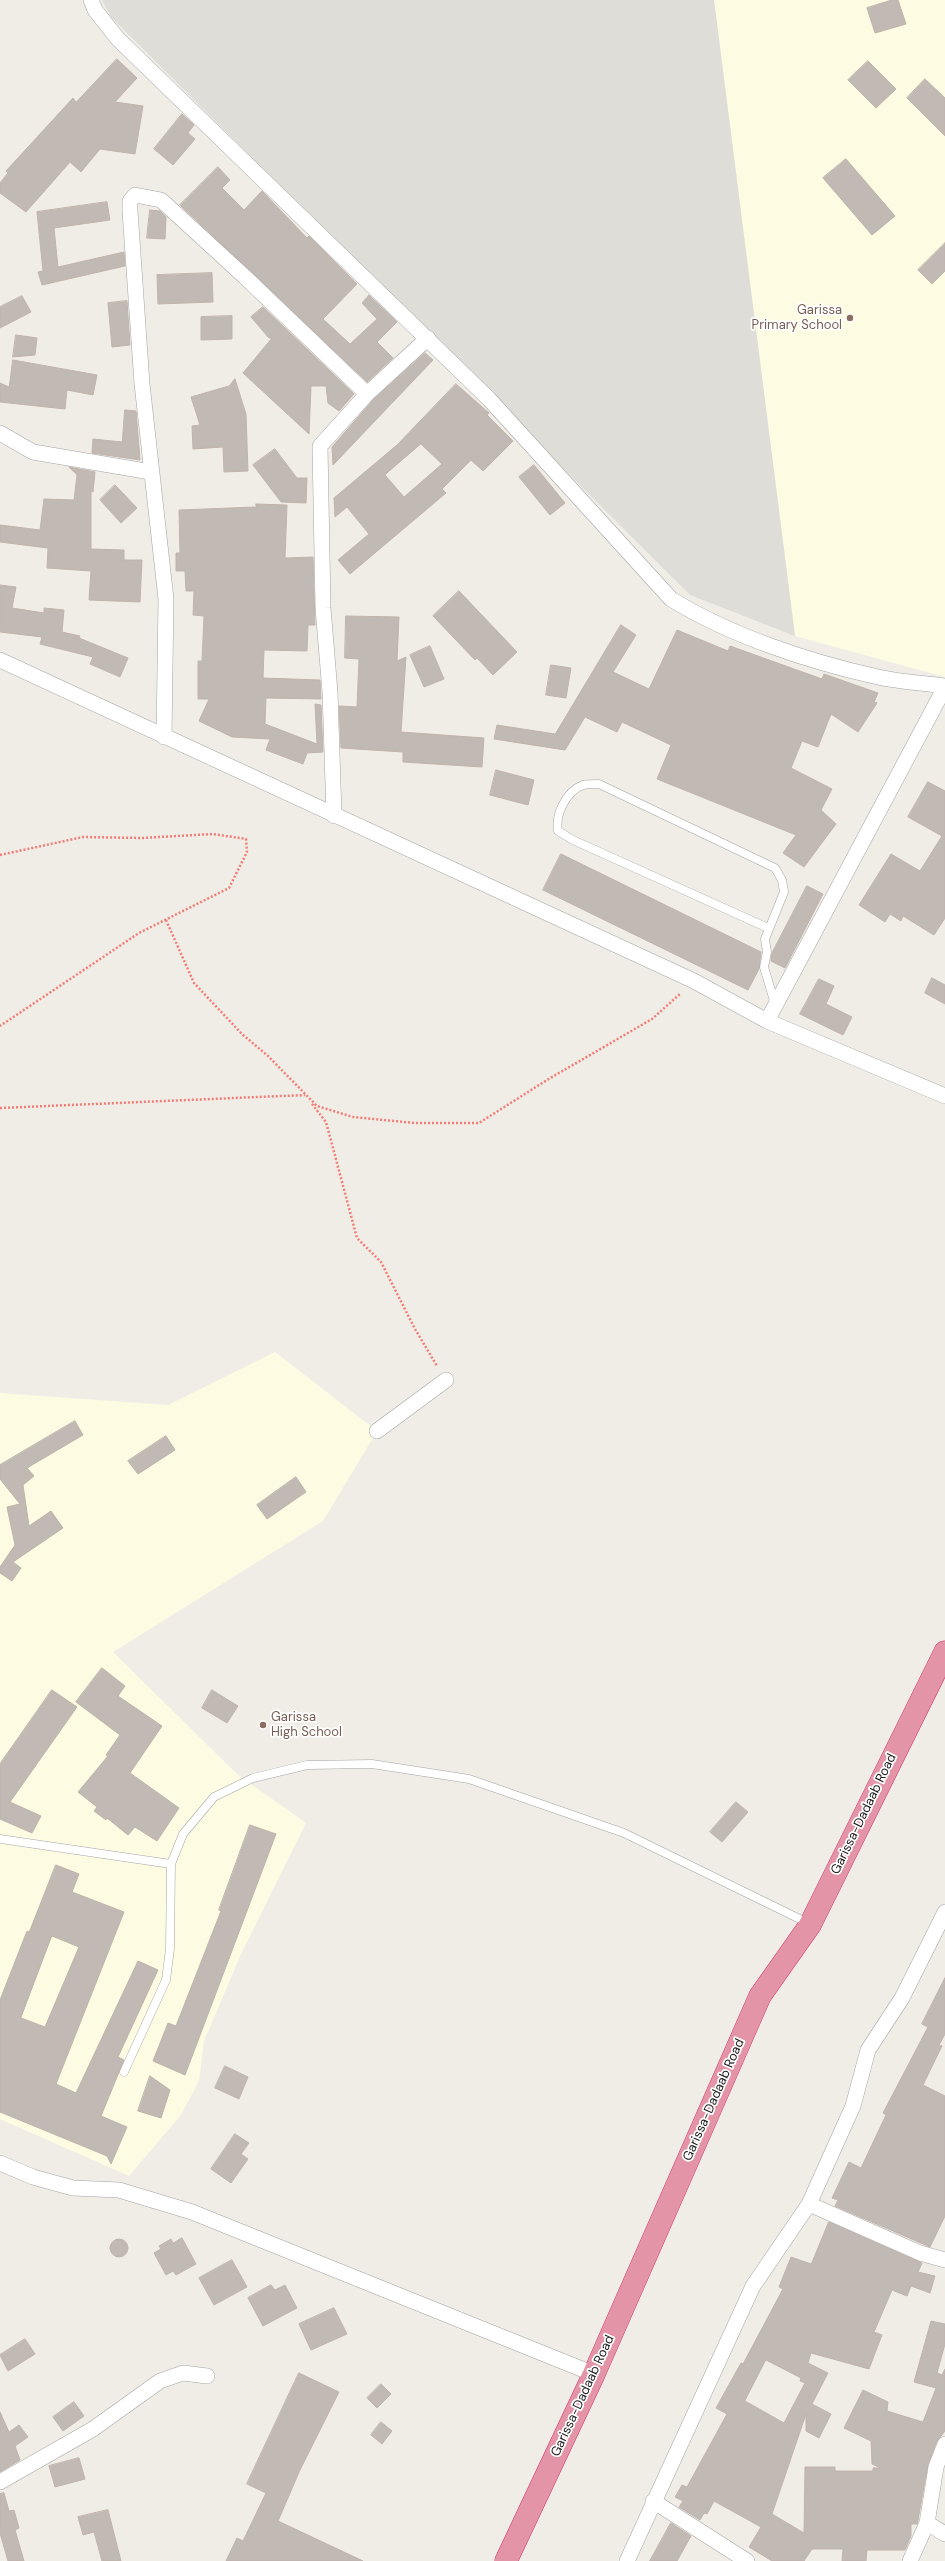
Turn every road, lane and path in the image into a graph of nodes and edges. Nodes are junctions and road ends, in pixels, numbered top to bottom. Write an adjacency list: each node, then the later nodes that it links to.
1 (91, 0): 2 (street)
2 (428, 338): 3 (street); 7 (street)
3 (367, 394): 5 (street); 9 (street)
4 (0, 433): 5 (street)
5 (151, 472): 8 (street)
6 (0, 660): 8 (street)
7 (945, 686): 14 (street)
8 (164, 737): 9 (street)
9 (334, 816): 13 (street)
10 (0, 855): 11 (path)
11 (166, 920): 16 (path); 17 (path)
12 (768, 928): 12 (lane); 14 (lane)
13 (694, 981): 15 (street); 17 (path)
14 (776, 1004): 15 (street)
15 (767, 1021): 18 (street)
16 (0, 1026)
17 (306, 1095): 19 (path); 20 (path)
18 (945, 1096)
19 (0, 1108)
20 (446, 1380): 21 (street)
21 (377, 1431)
22 (945, 1652): 26 (highway, Garissa-Dadaab Road)
23 (0, 1839): 24 (lane)
24 (171, 1864): 26 (lane); 27 (lane)
25 (945, 1912): 29 (street)
26 (810, 1925): 31 (highway, Garissa-Dadaab Road)
27 (124, 2072)
28 (0, 2162): 31 (street)
29 (808, 2204): 30 (street); 35 (street)
30 (945, 2260)
31 (594, 2374): 38 (highway, Garissa-Dadaab Road)
32 (207, 2376): 34 (street)
33 (945, 2444): 36 (street)
34 (0, 2482)
35 (653, 2501): 39 (street); 40 (street)
36 (927, 2523): 37 (street); 41 (street)
37 (945, 2534)
38 (506, 2561)
39 (627, 2561)
40 (747, 2561)
41 (910, 2561)

